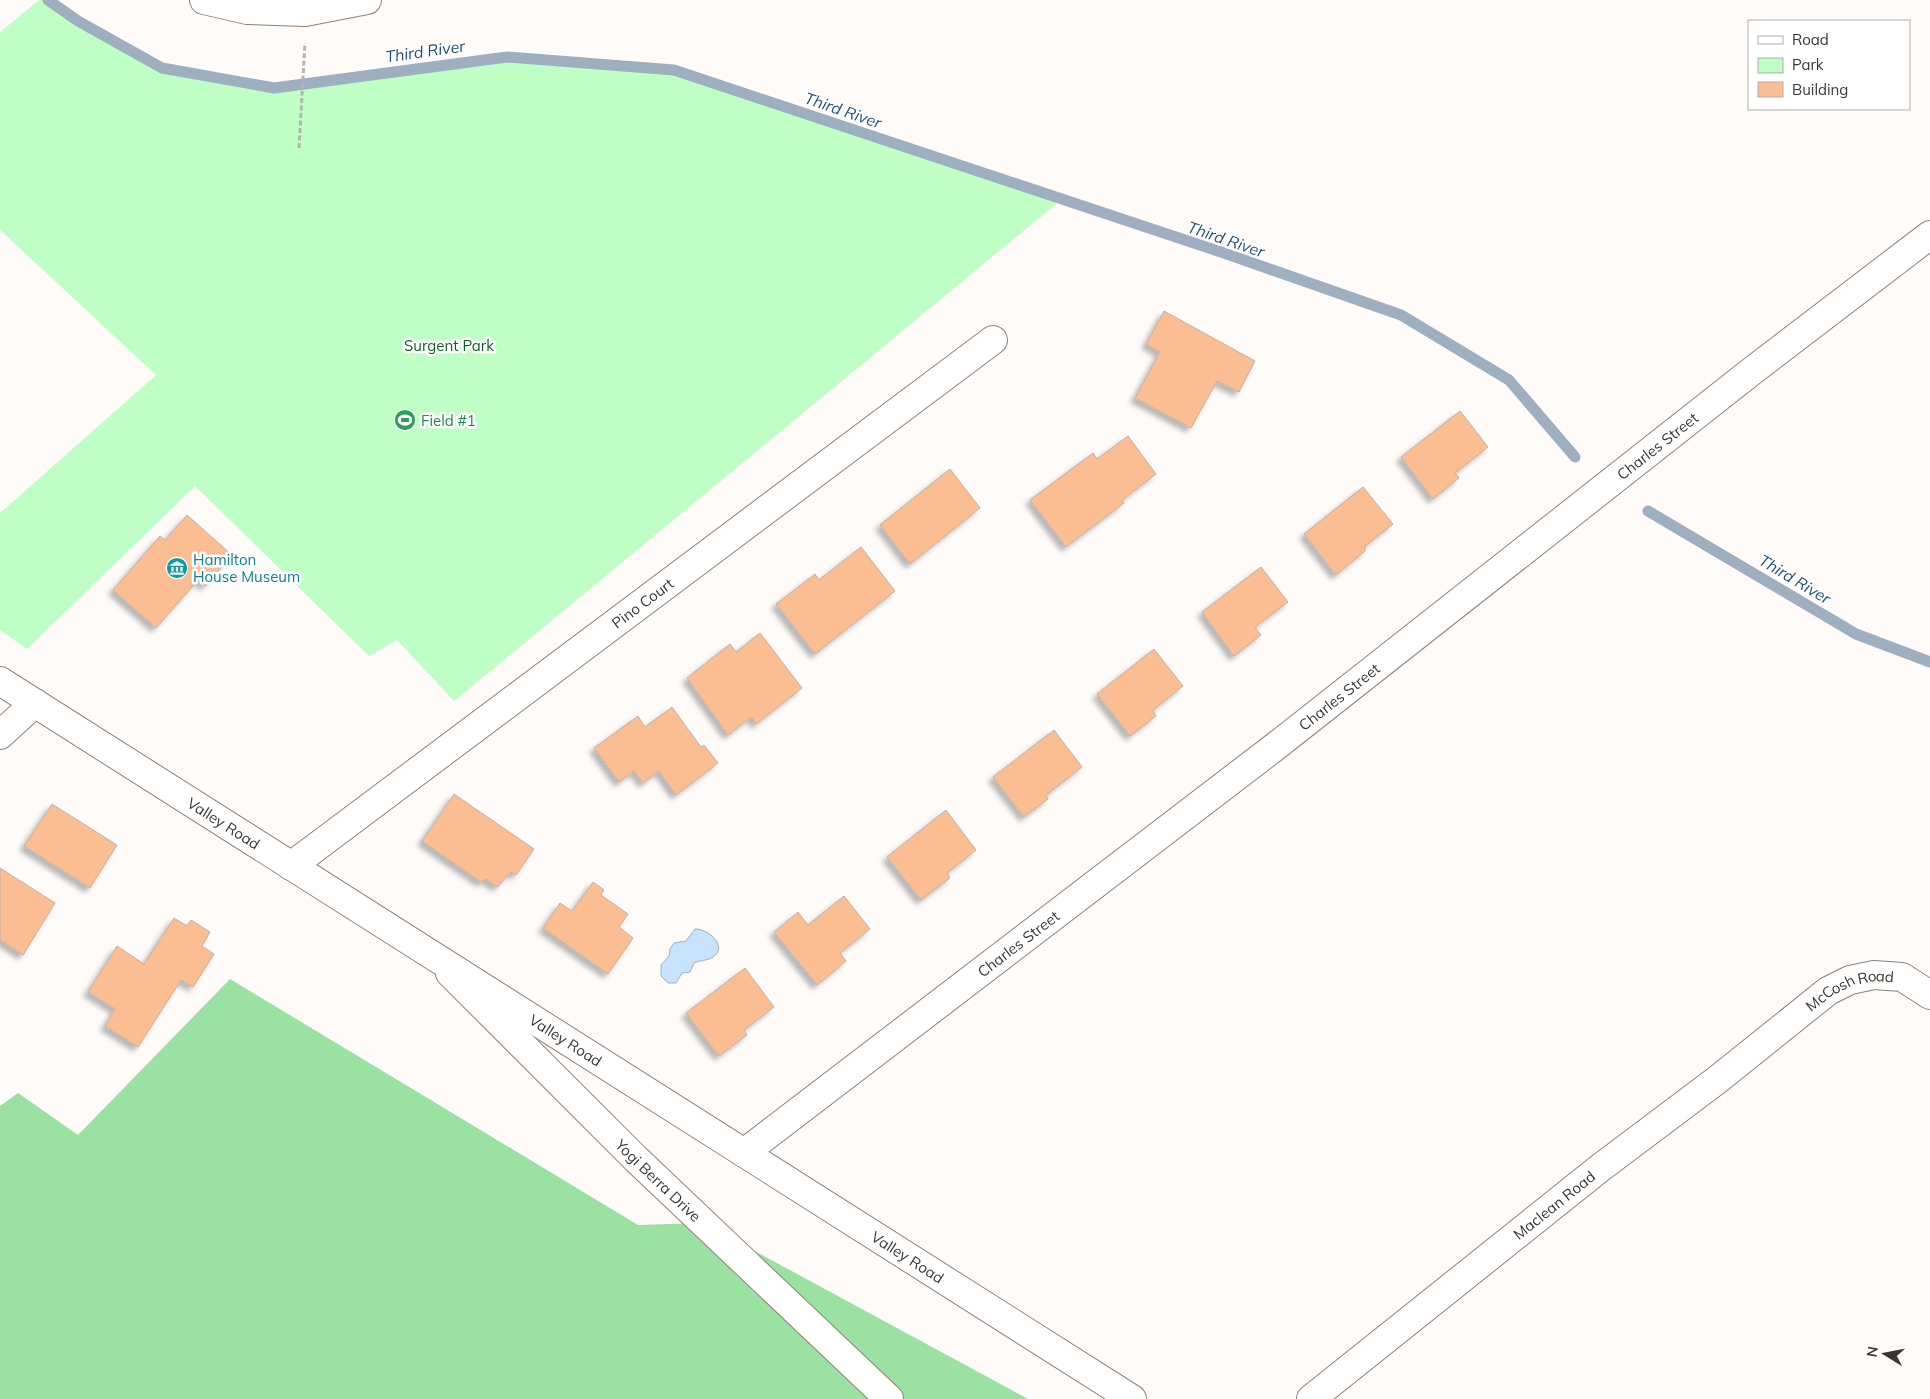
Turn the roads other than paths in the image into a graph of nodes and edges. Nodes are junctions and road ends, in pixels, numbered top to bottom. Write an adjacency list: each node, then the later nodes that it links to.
1 (204, 0): 2 (street)
2 (367, 0)
3 (1930, 235): 12 (street, Charles Street)
4 (993, 340): 8 (street, Pino Court)
5 (0, 681): 6 (street, Valley Road)
6 (35, 703): 7 (street); 8 (street, Valley Road)
7 (0, 735)
8 (291, 866): 9 (street, Valley Road)
9 (433, 956): 12 (street, Valley Road); 13 (street, Yogi Berra Drive)
10 (1930, 995): 11 (street, McCosh Road)
11 (1800, 1014): 15 (street, Maclean Road)
12 (744, 1153): 14 (street, Valley Road)
13 (889, 1399)
14 (1132, 1399)
15 (1312, 1399)

